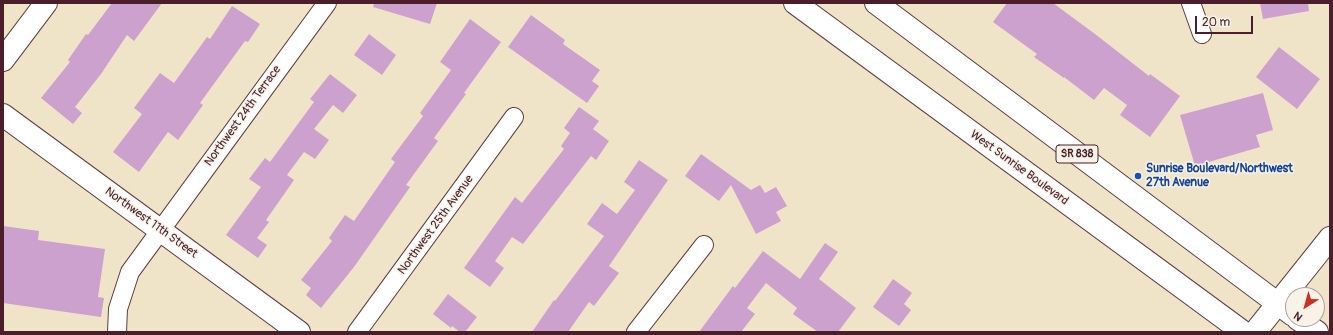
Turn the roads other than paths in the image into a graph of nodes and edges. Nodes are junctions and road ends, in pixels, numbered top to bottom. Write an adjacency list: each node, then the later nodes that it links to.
1 (46, 3): 7 (main road)
2 (327, 3): 10 (street, Northwest 24th Terrace)
3 (795, 3): 20 (main road, West Sunrise Boulevard)
4 (876, 3): 14 (main road, SR 838)
5 (1190, 3): 6 (street)
6 (1202, 34)
7 (3, 60)
8 (3, 115): 10 (main road, Northwest 11th Street)
9 (514, 117): 18 (street, Northwest 25th Avenue)
10 (160, 230): 16 (street, Northwest 24th Terrace); 17 (main road, Northwest 11th Street)
11 (1330, 238): 13 (main road)
12 (704, 245): 19 (street)
13 (1300, 287)
14 (1285, 309)
15 (1285, 311): 21 (main road)
16 (117, 332)
17 (299, 332)
18 (357, 332)
19 (636, 332)
20 (1243, 332)
21 (1255, 332)

